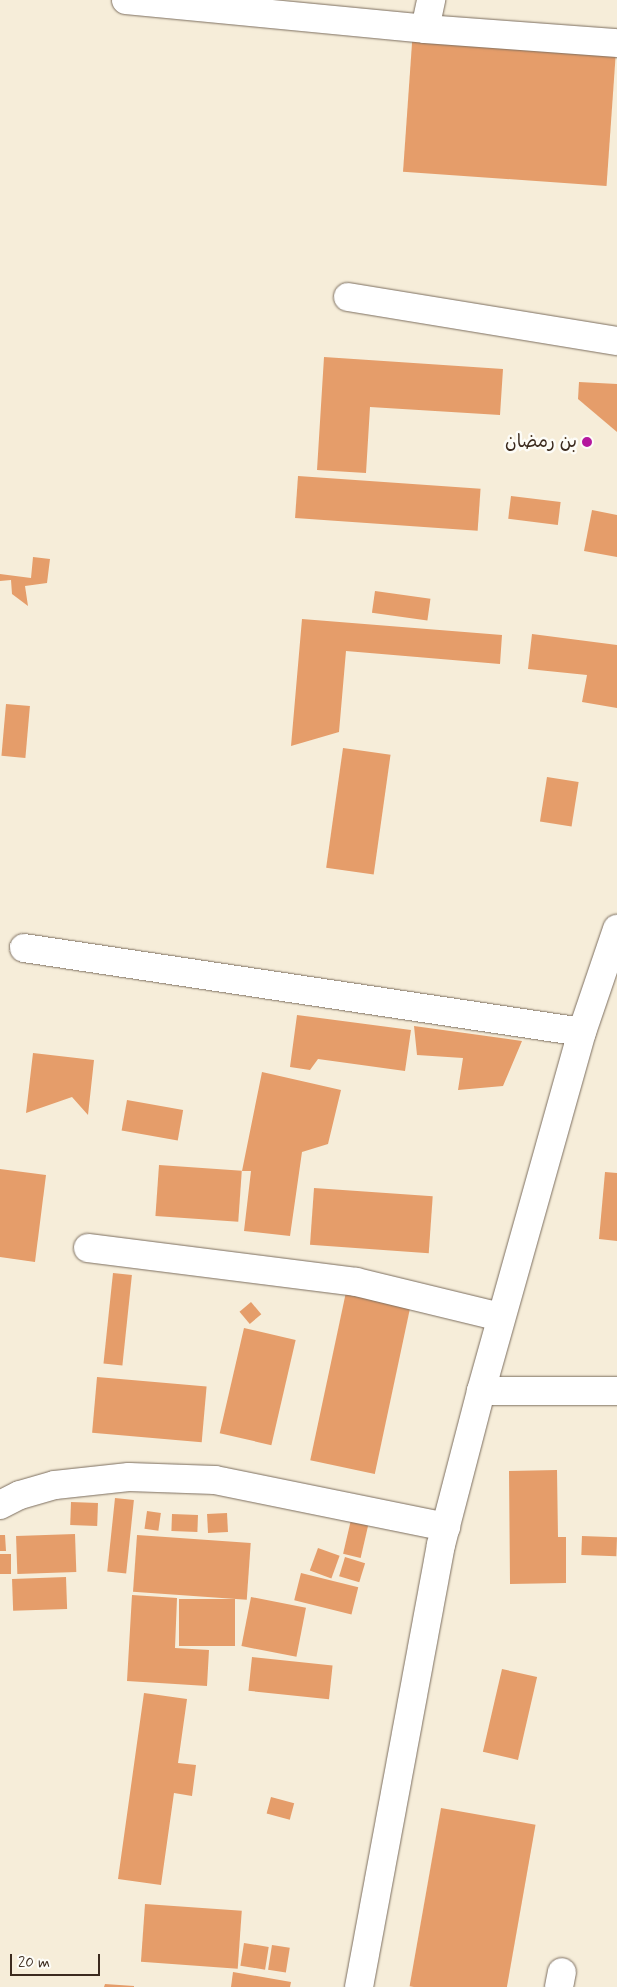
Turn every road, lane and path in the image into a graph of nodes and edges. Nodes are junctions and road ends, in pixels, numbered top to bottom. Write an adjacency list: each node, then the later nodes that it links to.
1 (126, 0): 3 (street)
2 (430, 0): 4 (street)
3 (200, 3): 4 (street)
4 (425, 29): 5 (street)
5 (617, 43)
6 (348, 297): 7 (street)
7 (617, 341)
8 (617, 929): 10 (street)
9 (24, 948): 10 (street)
10 (582, 1032): 12 (street)
11 (88, 1248): 12 (street)
12 (501, 1317): 13 (street)
13 (480, 1391): 14 (street); 16 (street)
14 (617, 1391)
15 (0, 1504): 16 (street)
16 (446, 1526): 17 (street)
17 (359, 1987)

